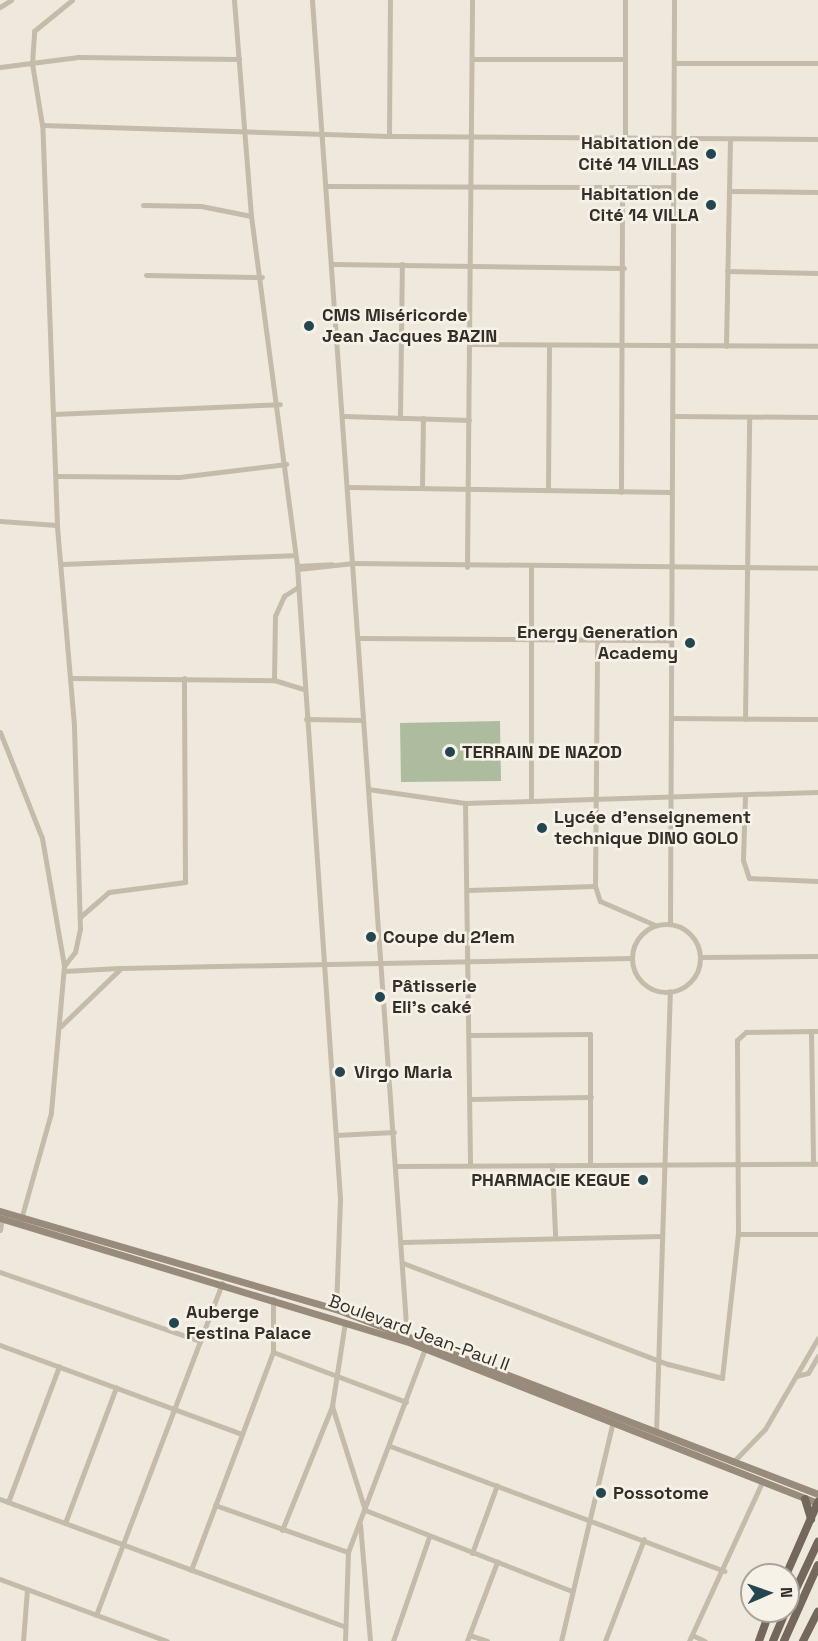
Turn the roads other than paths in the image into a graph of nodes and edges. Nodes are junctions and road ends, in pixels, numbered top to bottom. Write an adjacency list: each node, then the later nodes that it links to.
1 (11, 0): 9 (street)
2 (72, 0): 13 (street)
3 (234, 0): 10 (street)
4 (312, 0): 19 (street)
5 (390, 0): 20 (street)
6 (472, 0): 12 (street)
7 (625, 0): 11 (street)
8 (674, 0): 14 (street)
9 (0, 8)
10 (239, 58): 13 (street); 18 (street)
11 (625, 59): 12 (street); 24 (street)
12 (472, 60): 21 (street)
13 (32, 63): 16 (street); 17 (street)
14 (675, 63): 15 (street); 25 (street)
15 (818, 63)
16 (0, 67)
17 (42, 125): 18 (street); 49 (street)
18 (244, 132): 19 (street); 33 (street)
19 (324, 132): 20 (street); 26 (street)
20 (389, 136): 21 (street)
21 (471, 138): 24 (street); 28 (street)
22 (730, 139): 23 (street); 25 (street); 30 (street)
23 (818, 139)
24 (625, 140): 25 (street)
25 (673, 140): 27 (street)
26 (328, 186): 28 (street); 34 (street)
27 (672, 187): 29 (street); 45 (street)
28 (471, 188): 29 (street); 36 (street)
29 (622, 189): 37 (street)
30 (729, 190): 31 (street); 38 (street)
31 (818, 192)
32 (143, 205): 33 (street)
33 (251, 216): 41 (street)
34 (333, 264): 35 (street); 50 (street)
35 (402, 264): 36 (street); 54 (street)
36 (471, 266): 37 (street); 42 (street)
37 (624, 268): 44 (street)
38 (727, 271): 39 (street); 46 (street)
39 (818, 273)
40 (146, 275): 41 (street)
41 (262, 276): 48 (street)
42 (470, 344): 43 (street); 56 (street)
43 (549, 345): 44 (street); 62 (street)
44 (624, 345): 45 (street); 63 (street)
45 (672, 345): 46 (street); 51 (street)
46 (726, 345): 47 (street)
47 (818, 346)
48 (280, 405): 49 (street); 57 (street)
49 (54, 414): 58 (street)
50 (344, 416): 54 (street); 59 (street)
51 (672, 416): 52 (street); 64 (street)
52 (749, 417): 53 (street); 73 (street)
53 (818, 417)
54 (400, 418): 55 (street)
55 (423, 418): 56 (street); 60 (street)
56 (469, 420): 61 (street)
57 (286, 464): 58 (street); 67 (street)
58 (57, 476): 66 (street)
59 (349, 487): 60 (street); 68 (street)
60 (422, 488): 61 (street)
61 (468, 489): 62 (street); 71 (street)
62 (548, 490): 63 (street)
63 (621, 492): 64 (street)
64 (671, 492): 70 (street)
65 (0, 521): 66 (street)
66 (57, 525): 69 (street)
67 (293, 555): 69 (street); 74 (street)
68 (354, 563): 71 (street); 74 (street); 78 (street)
69 (63, 564): 81 (street)
70 (671, 566): 72 (street); 73 (street); 80 (street)
71 (467, 567): 72 (street)
72 (531, 567): 77 (street)
73 (748, 567): 75 (street); 87 (street)
74 (298, 568): 76 (street)
75 (818, 568)
76 (298, 587): 83 (street); 84 (street)
77 (532, 636): 78 (street); 79 (street); 96 (street)
78 (360, 638): 89 (street)
79 (597, 638): 80 (street); 95 (street)
80 (671, 640): 85 (street)
81 (70, 678): 82 (street); 101 (street)
82 (184, 678): 83 (street); 101 (street)
83 (274, 680): 84 (street)
84 (303, 689): 86 (street)
85 (671, 718): 87 (street); 94 (street)
86 (306, 719): 89 (street); 107 (street)
87 (745, 719): 88 (street)
88 (818, 719)
89 (363, 720): 91 (street)
90 (0, 732): 110 (street)
91 (368, 789): 97 (street); 109 (street)
92 (818, 792): 93 (street)
93 (745, 795): 94 (street); 98 (street)
94 (670, 797): 95 (street); 102 (street)
95 (598, 799): 96 (street); 99 (street)
96 (531, 800): 97 (street)
97 (465, 803): 100 (street)
98 (818, 881)
99 (595, 885): 100 (street); 103 (street)
100 (467, 890): 108 (street)
101 (80, 917): 110 (street)
102 (670, 924): 103 (street); 105 (street)
103 (655, 926): 106 (street)
104 (818, 956): 105 (street)
105 (700, 957): 112 (street)
106 (632, 958): 108 (street); 112 (street)
107 (325, 962): 109 (street); 111 (street); 119 (street)
108 (468, 964): 109 (street); 115 (street)
109 (382, 965): 118 (street)
110 (64, 968): 111 (street); 113 (street)
111 (121, 968): 113 (street)
112 (670, 991): 126 (street)
113 (61, 1026): 128 (street)
114 (815, 1031): 120 (street); 121 (street)
115 (469, 1035): 116 (street); 117 (street)
116 (591, 1097): 117 (street); 124 (street)
117 (471, 1099): 122 (street)
118 (394, 1132): 119 (street); 125 (street)
119 (336, 1135): 139 (street)
120 (737, 1164): 121 (street); 126 (street); 130 (street)
121 (816, 1164)
122 (470, 1165): 123 (street); 125 (street)
123 (552, 1165): 124 (street); 132 (street)
124 (590, 1165): 126 (street)
125 (397, 1166): 134 (street)
126 (664, 1166): 133 (street)
127 (1, 1216): 128 (main road, Boulevard Jean-Paul II); 129 (street)
128 (21, 1220): 137 (main road, Boulevard Jean-Paul II); 139 (main road, Boulevard Jean-Paul II)
129 (0, 1230)
130 (738, 1234): 131 (street); 148 (street)
131 (818, 1234)
132 (555, 1235): 133 (street); 134 (street)
133 (662, 1236): 148 (street)
134 (402, 1242): 135 (street)
135 (403, 1263): 141 (street); 148 (street)
136 (0, 1272): 143 (street)
137 (222, 1283): 138 (main road, Boulevard Jean-Paul II); 143 (street)
138 (273, 1298): 140 (main road, Boulevard Jean-Paul II); 146 (street)
139 (336, 1309): 141 (main road, Boulevard Jean-Paul II)
140 (345, 1322): 141 (main road, Boulevard Jean-Paul II); 150 (street)
141 (407, 1338): 145 (main road, Boulevard Jean-Paul II); 158 (main road, Boulevard Jean-Paul II)
142 (818, 1338): 151 (street)
143 (200, 1341): 155 (street)
144 (0, 1345): 149 (street)
145 (425, 1348): 153 (street); 156 (main road, Boulevard Jean-Paul II)
146 (273, 1352): 150 (street); 157 (street)
147 (818, 1356): 151 (street)
148 (660, 1361): 158 (street)
149 (59, 1366): 152 (street); 166 (street)
150 (338, 1375): 153 (street); 154 (street)
151 (796, 1376): 160 (street)
152 (116, 1387): 155 (street); 172 (street)
153 (406, 1402): 159 (street)
154 (332, 1406): 169 (street); 174 (street)
155 (174, 1408): 157 (street); 178 (street)
156 (613, 1421): 158 (main road, Boulevard Jean-Paul II); 170 (street)
157 (242, 1434): 168 (street)
158 (656, 1435): 160 (main road, Boulevard Jean-Paul II); 161 (main road, Boulevard Jean-Paul II)
159 (390, 1446): 162 (street); 169 (street)
160 (733, 1462): 163 (main road, Boulevard Jean-Paul II)
161 (762, 1482): 165 (main road, Boulevard Jean-Paul II); 185 (street)
162 (497, 1485): 170 (street); 180 (street)
163 (818, 1494)
164 (0, 1499): 166 (street)
165 (805, 1499): 167 (main road, Boulevard Jean-Paul II); 171 (main road)
166 (8, 1502): 172 (street)
167 (818, 1503): 171 (main road)
168 (215, 1505): 174 (street); 184 (street)
169 (365, 1510): 173 (street); 175 (street)
170 (589, 1520): 176 (street); 189 (street)
171 (811, 1520): 182 (main road)
172 (65, 1523): 178 (street)
173 (360, 1523): 179 (street); 200 (street)
174 (282, 1530): 179 (street)
175 (429, 1537): 180 (street); 201 (street)
176 (644, 1539): 185 (street); 204 (street)
177 (818, 1542): 187 (main road)
178 (123, 1544): 184 (street); 191 (street)
179 (348, 1552): 194 (street)
180 (472, 1553): 181 (street)
181 (497, 1562): 189 (street); 196 (street)
182 (791, 1563)
183 (818, 1565): 209 (main road)
184 (191, 1569): 194 (street)
185 (724, 1570): 195 (street)
186 (0, 1580): 188 (street)
187 (800, 1580)
188 (27, 1589): 191 (street); 197 (street)
189 (572, 1591): 203 (street)
190 (818, 1612): 210 (main road)
191 (96, 1615): 198 (street)
192 (766, 1623): 207 (main road)
193 (781, 1623): 208 (main road)
194 (343, 1626): 199 (street)
195 (692, 1635): 205 (street); 206 (street)
196 (468, 1638): 202 (street)
197 (23, 1641)
198 (167, 1641)
199 (345, 1641)
200 (370, 1641)
201 (393, 1641)
202 (487, 1641)
203 (561, 1641)
204 (605, 1641)
205 (689, 1641)
206 (705, 1641)
207 (759, 1641)
208 (773, 1641)
209 (784, 1641)
210 (803, 1641)

